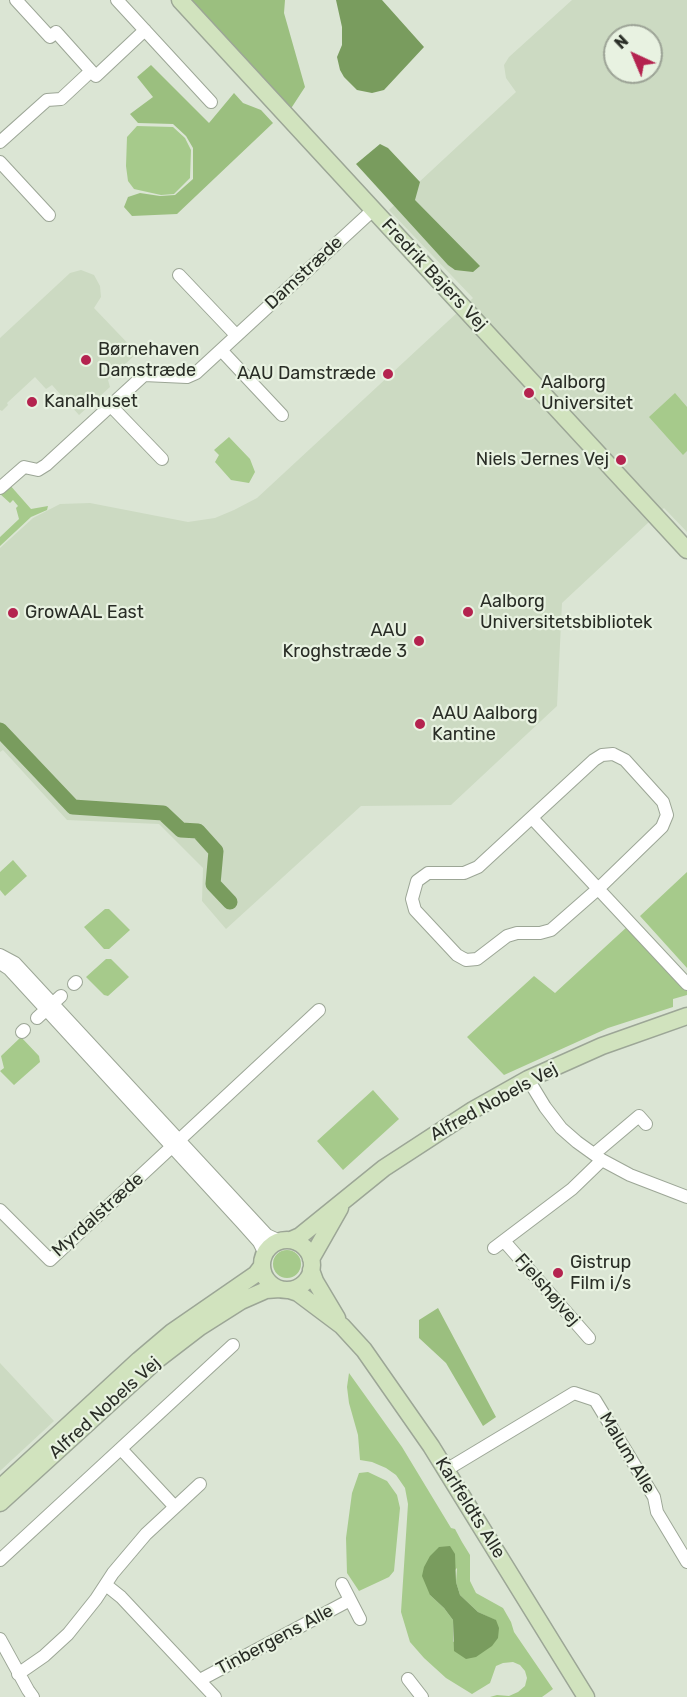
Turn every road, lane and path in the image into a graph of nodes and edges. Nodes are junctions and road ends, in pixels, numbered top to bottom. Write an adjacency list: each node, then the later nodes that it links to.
1 (16, 0): 5 (street)
2 (117, 0): 4 (street)
3 (180, 0): 9 (street, Fredrik Bajers Vej)
4 (145, 30): 5 (street); 6 (street)
5 (91, 71): 7 (street)
6 (211, 102)
7 (0, 142)
8 (0, 162): 10 (street)
9 (373, 210): 12 (street, Damstræde); 18 (street, Fredrik Bajers Vej)
10 (49, 215)
11 (179, 275): 12 (street)
12 (236, 335): 13 (street, Damstræde)
13 (220, 350): 14 (street, Damstræde); 15 (street)
14 (110, 405): 16 (street); 17 (street, Damstræde)
15 (282, 415)
16 (162, 459)
17 (0, 488)
18 (687, 550)
19 (532, 818): 20 (street); 20 (street); 20 (street)
20 (599, 888): 23 (street)
21 (0, 955): 24 (street)
22 (0, 963): 24 (street)
23 (687, 984)
24 (49, 1007): 29 (street)
25 (320, 1010): 29 (street, Myrdalstræde)
26 (687, 1016): 27 (street, Alfred Nobels Vej)
27 (528, 1079): 30 (street); 32 (street, Alfred Nobels Vej)
28 (646, 1124): 30 (street, Fjelshøjvej)
29 (176, 1144): 33 (street, Myrdalstræde); 34 (street); 35 (street)
30 (598, 1157): 31 (street); 39 (street, Fjelshøjvej)
31 (687, 1197)
32 (347, 1198): 34 (street, Alfred Nobels Vej); 36 (street, Alfred Nobels Vej)
33 (0, 1210)
34 (285, 1240): 35 (street); 36 (street)
35 (263, 1260): 37 (street); 44 (street, Alfred Nobels Vej)
36 (311, 1264): 37 (street); 38 (street, Karlfeldts Alle)
37 (284, 1289): 38 (street, Karlfeldts Alle); 45 (street, Alfred Nobels Vej)
38 (342, 1326): 42 (street, Karlfeldts Alle)
39 (589, 1338)
40 (233, 1345): 41 (street)
41 (121, 1449): 46 (street); 47 (street)
42 (446, 1470): 48 (street, Malum Alle); 61 (street, Karlfeldts Alle)
43 (200, 1484): 46 (street)
44 (0, 1488)
45 (0, 1503)
46 (175, 1507): 50 (street)
47 (0, 1560)
48 (687, 1562)
49 (342, 1584): 51 (street, Tinbergens Alle)
50 (106, 1585): 55 (street); 57 (street, Tinbergens Alle)
51 (350, 1600): 52 (street, Tinbergens Alle); 57 (street, Tinbergens Alle)
52 (360, 1619)
53 (0, 1639): 54 (street)
54 (4, 1660): 55 (street)
55 (18, 1674): 59 (street)
56 (408, 1679): 58 (street)
57 (200, 1680): 60 (street, Tinbergens Alle)
58 (420, 1696)
59 (33, 1697)
60 (215, 1697)
61 (586, 1697)

